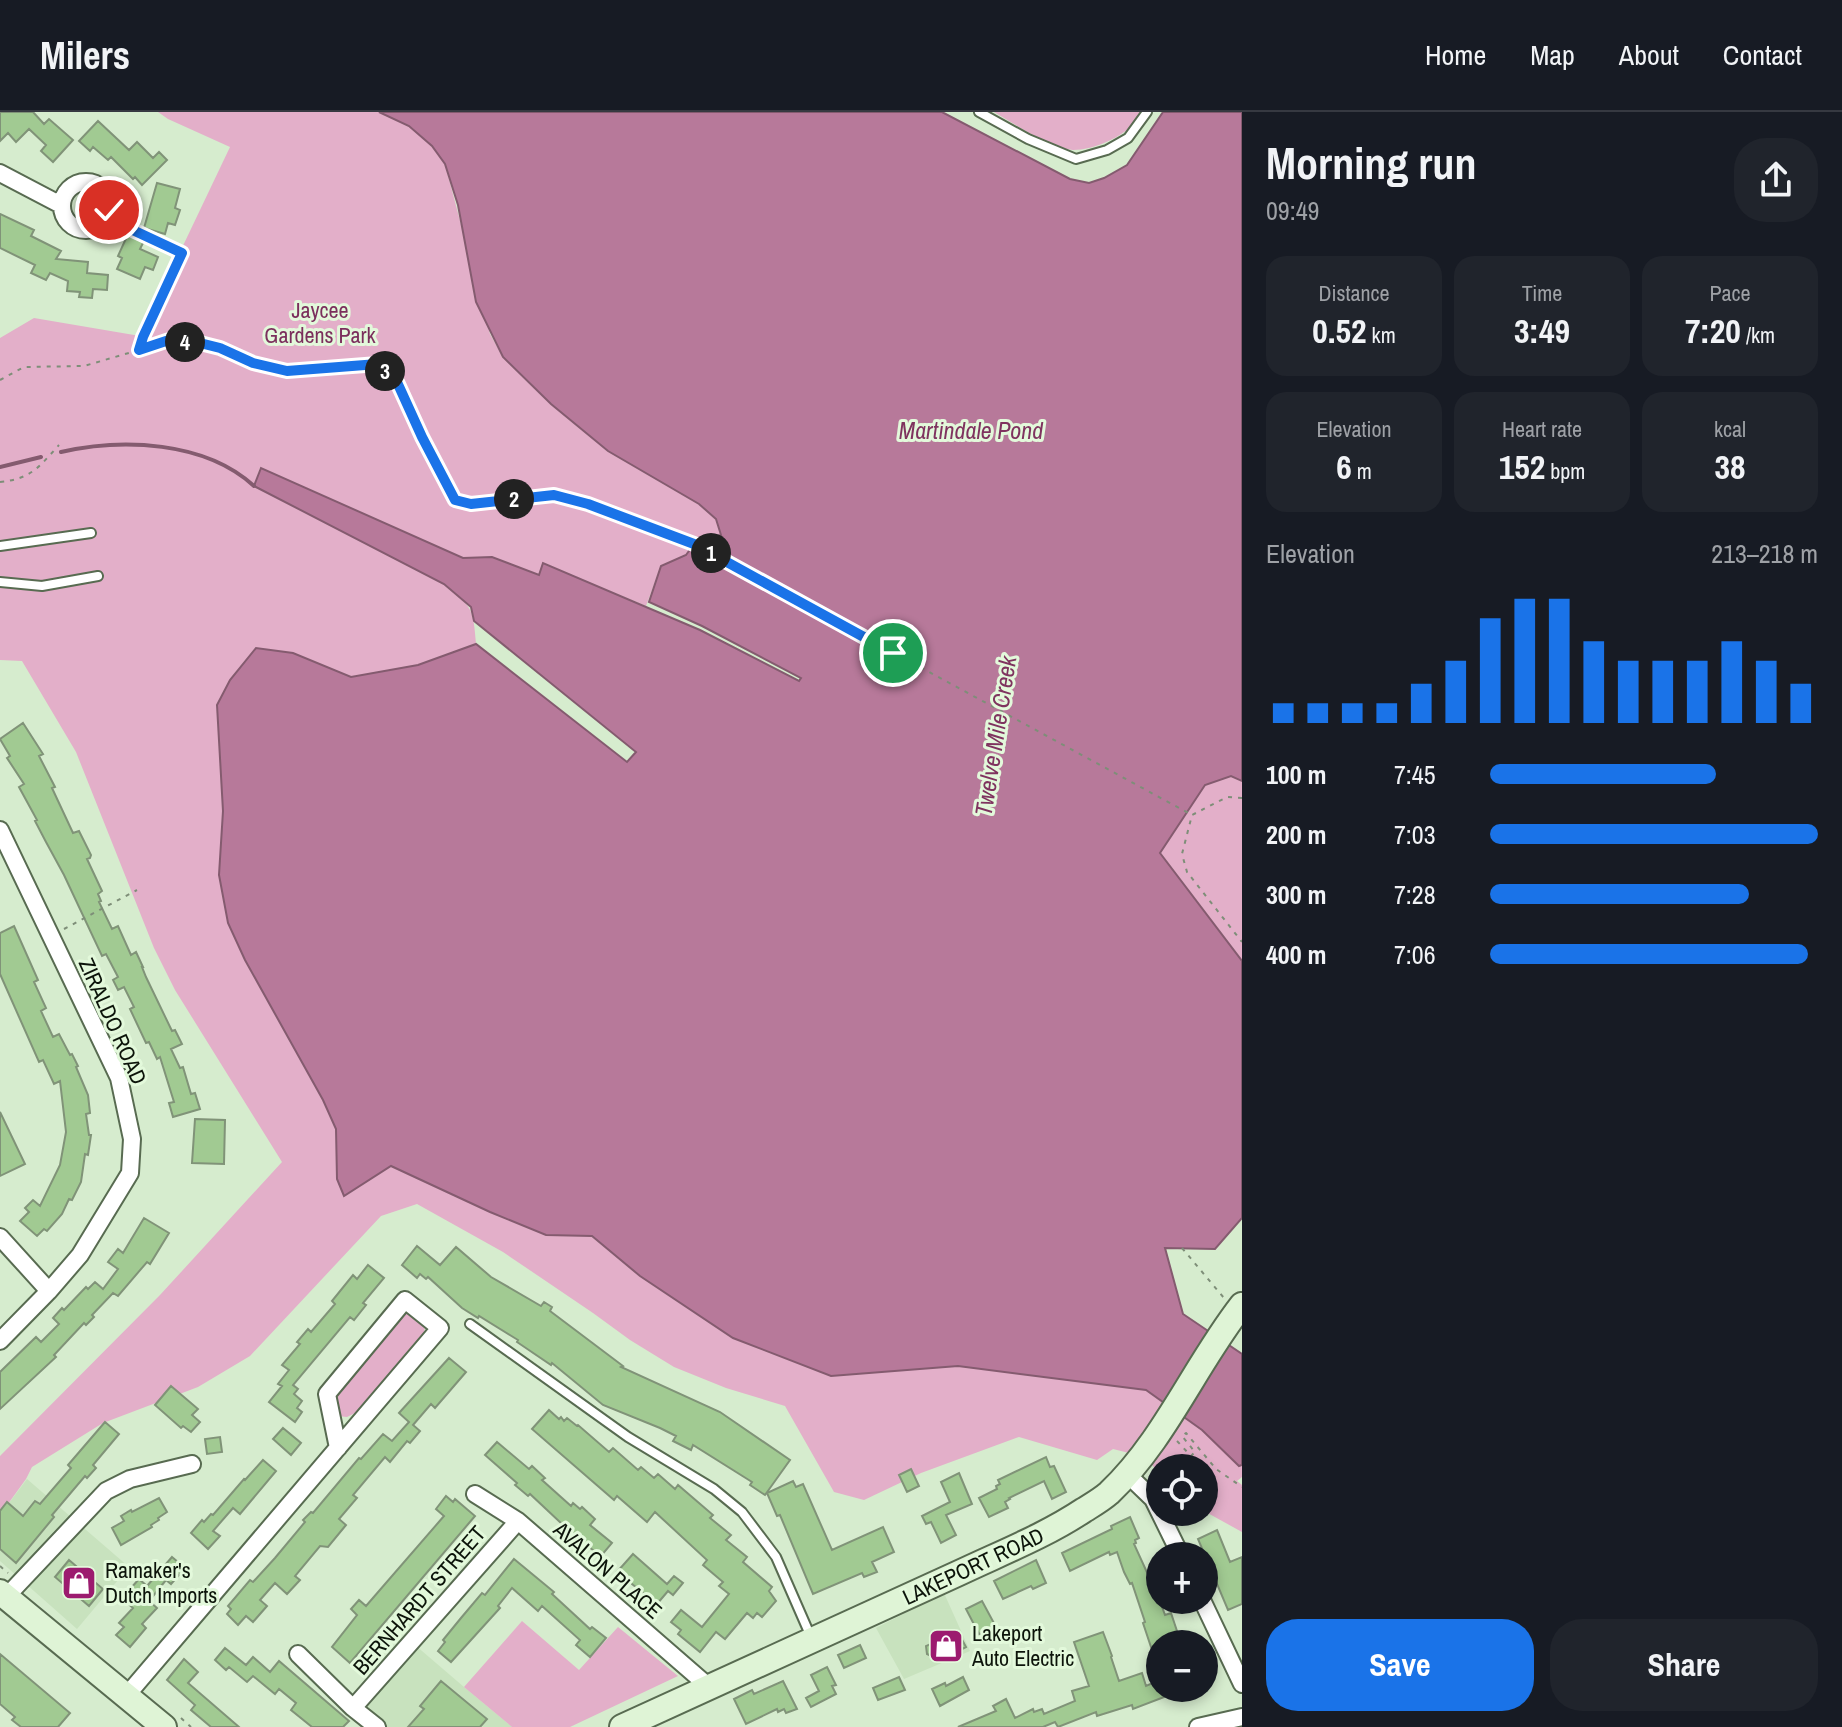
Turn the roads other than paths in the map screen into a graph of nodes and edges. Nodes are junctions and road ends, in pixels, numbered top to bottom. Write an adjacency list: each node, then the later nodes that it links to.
1 (979, 112): 2 (lane)
2 (1147, 112)
3 (0, 173): 4 (street)
4 (61, 205): 4 (street)
5 (91, 533): 6 (lane)
6 (0, 546)
7 (98, 576): 8 (lane)
8 (0, 582)
9 (0, 830): 11 (street, ZIRALDO ROAD)
10 (0, 1237): 11 (street)
11 (49, 1291): 14 (street, ZIRALDO ROAD)
12 (1235, 1315): 17 (main road, LAKEPORT ROAD)
13 (470, 1324): 23 (lane)
14 (0, 1341)
15 (338, 1448): 15 (street); 27 (street)
16 (192, 1464): 21 (street)
17 (1127, 1474): 20 (street); 23 (main road, LAKEPORT ROAD)
18 (475, 1494): 19 (street, AVALON PLACE)
19 (518, 1521): 26 (street, AVALON PLACE); 28 (street, BERNHARDT STREET)
20 (1174, 1542)
21 (2, 1598): 27 (main road)
22 (1209, 1614): 25 (street)
23 (812, 1641): 26 (main road, LAKEPORT ROAD)
24 (298, 1654): 28 (street)
25 (1242, 1684)
26 (708, 1686): 32 (main road, LAKEPORT ROAD)
27 (127, 1695): 30 (main road)
28 (353, 1708): 31 (street)
29 (1242, 1717): 33 (street)
30 (164, 1727)
31 (377, 1727)
32 (623, 1727)
33 (1198, 1727)

